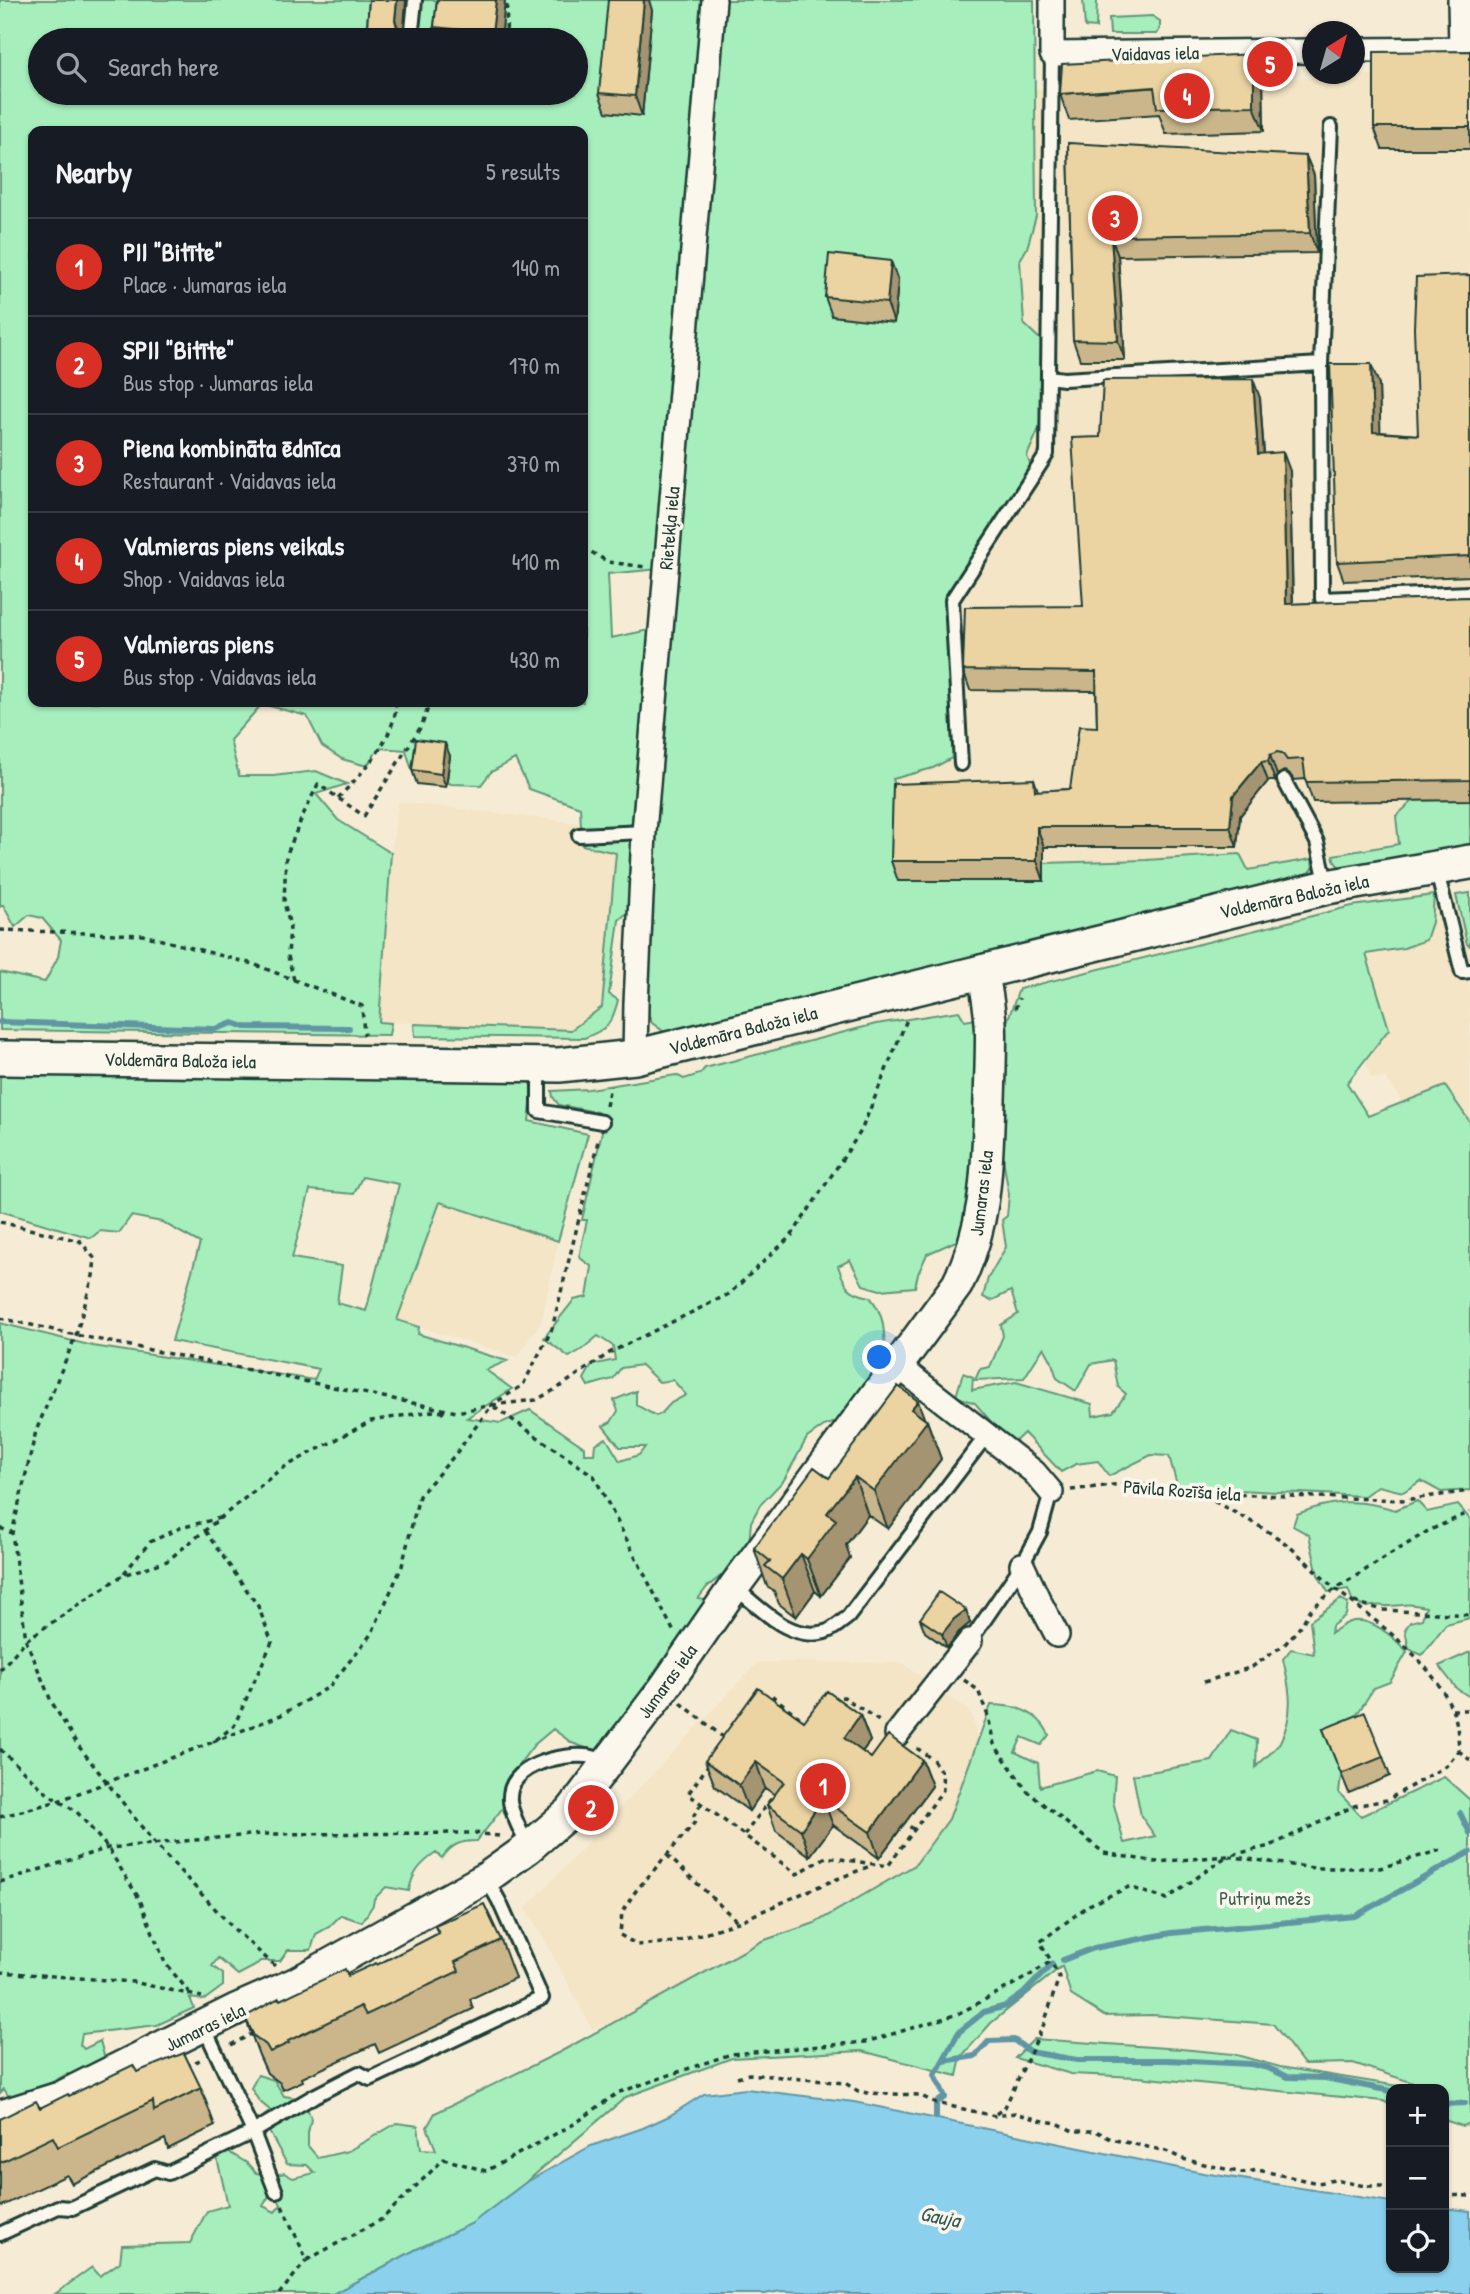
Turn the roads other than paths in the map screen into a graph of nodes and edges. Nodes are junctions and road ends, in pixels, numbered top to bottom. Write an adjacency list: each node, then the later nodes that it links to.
1 (415, 0): 5 (lane)
2 (714, 0): 16 (street, Rietekļa iela)
3 (1052, 0): 9 (street)
4 (1460, 0): 6 (street)
5 (412, 28)
6 (1466, 49): 7 (street)
7 (1365, 50)
8 (1302, 51): 9 (street, Vaidavas iela)
9 (1052, 54): 12 (lane)
10 (1331, 127): 11 (lane)
11 (1321, 364): 12 (lane); 13 (lane)
12 (1048, 377): 14 (lane)
13 (1470, 593)
14 (961, 765)
15 (1284, 780): 20 (lane)
16 (644, 832): 17 (lane); 23 (street, Rietekļa iela)
17 (579, 835)
18 (1470, 862): 19 (main road, Voldemāra Baloža iela)
19 (1436, 868): 20 (main road, Voldemāra Baloža iela); 22 (lane)
20 (1327, 887): 21 (main road, Voldemāra Baloža iela)
21 (983, 970): 23 (main road, Voldemāra Baloža iela); 27 (street, Jumaras iela)
22 (1470, 971)
23 (635, 1057): 25 (main road, Voldemāra Baloža iela)
24 (0, 1058): 25 (main road, Voldemāra Baloža iela)
25 (539, 1064): 26 (lane)
26 (602, 1122)
27 (898, 1366): 28 (street); 31 (street, Jumaras iela)
28 (986, 1436): 29 (street); 31 (lane)
29 (1051, 1492): 30 (lane)
30 (1023, 1565): 32 (street); 33 (lane)
31 (734, 1587): 35 (street, Jumaras iela)
32 (1057, 1635)
33 (970, 1641): 34 (street)
34 (897, 1734)
35 (607, 1762): 36 (street, Jumaras iela); 36 (lane)
36 (525, 1839): 37 (street, Jumaras iela)
37 (486, 1878): 38 (street, Jumaras iela); 40 (lane)
38 (204, 2027): 39 (street, Jumaras iela); 40 (lane)
39 (0, 2116)
40 (253, 2132): 41 (lane); 42 (lane)
41 (276, 2192)
42 (0, 2234)

